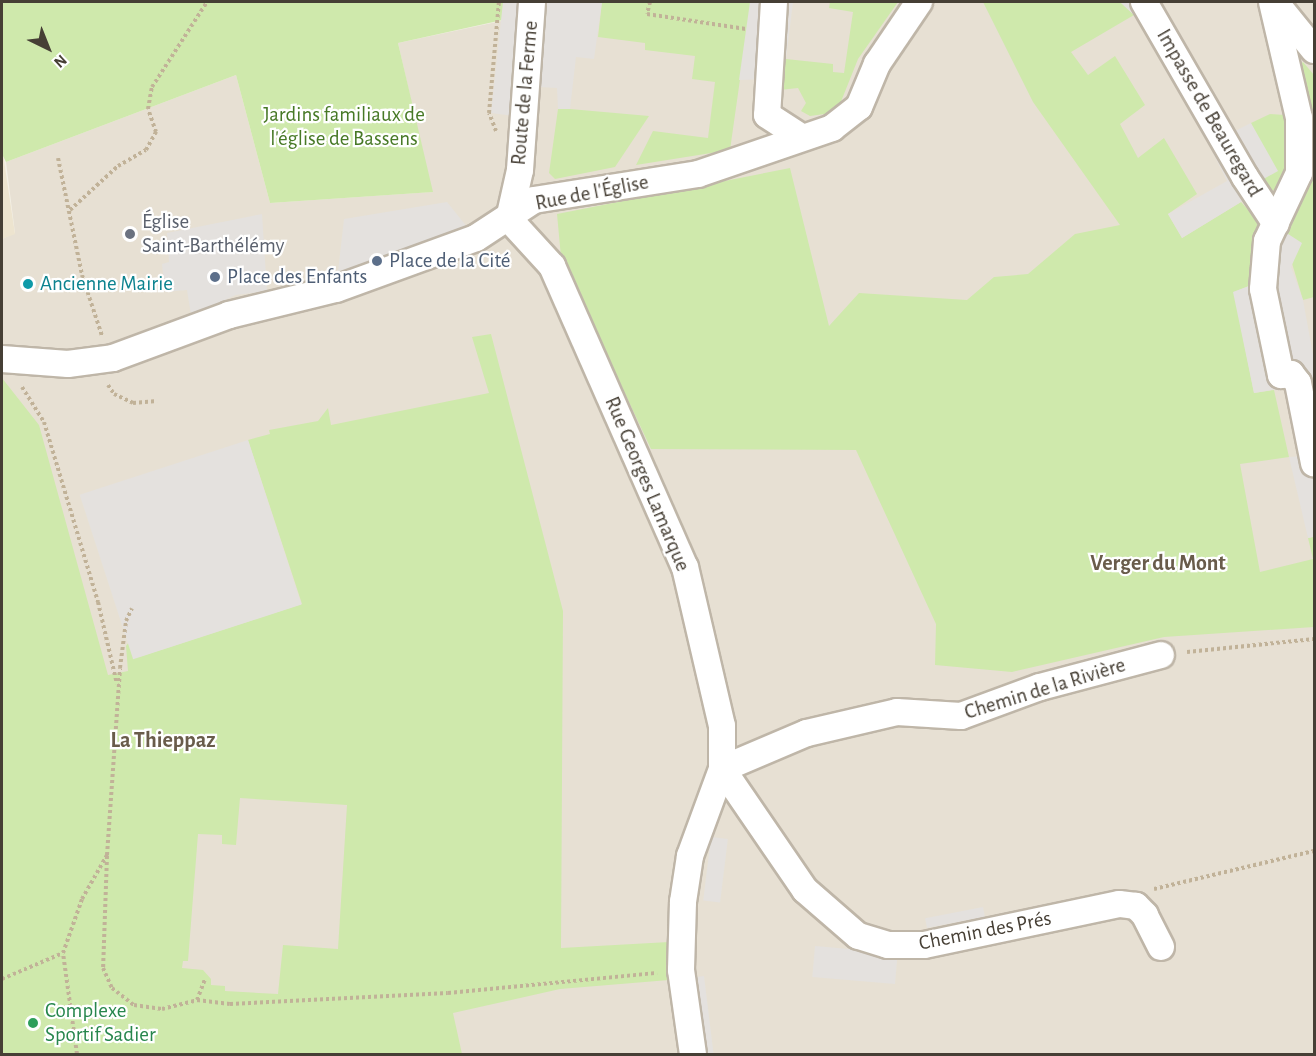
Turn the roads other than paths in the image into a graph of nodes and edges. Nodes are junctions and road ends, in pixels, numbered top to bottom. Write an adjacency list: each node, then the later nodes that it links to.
1 (532, 2): 8 (street, Route de la Ferme)
2 (774, 2): 7 (street)
3 (919, 2): 7 (street, Rue de l'Église)
4 (1144, 2): 9 (street, Impasse de Beauregard)
5 (1274, 2): 6 (street); 9 (street, Impasse de Beauregard)
6 (1314, 50)
7 (801, 137): 8 (street, Rue de l'Église)
8 (509, 219): 10 (street, Rue de l'Église); 13 (street, Rue Georges Lamarque)
9 (1276, 224): 11 (street, Impasse de Beauregard)
10 (7, 358)
11 (1314, 463)
12 (1161, 655): 13 (street, Chemin de la Rivière)
13 (722, 770): 14 (street, Chemin des Prés); 15 (street, Rue Georges Lamarque)
14 (1161, 946)
15 (693, 1054)

